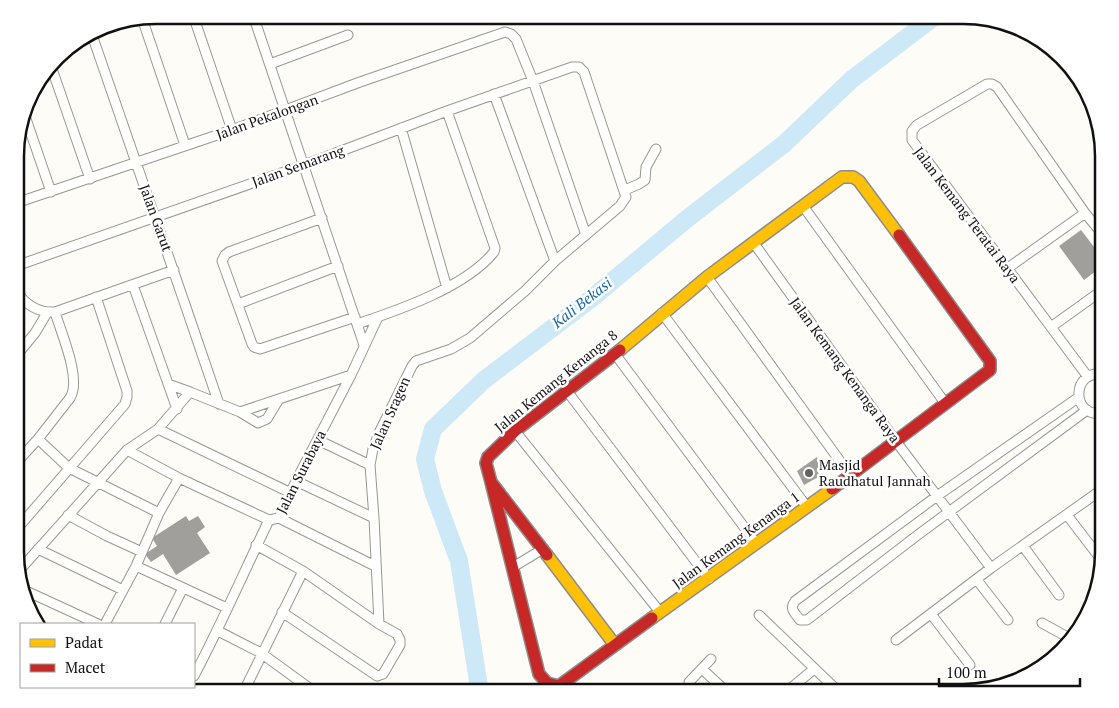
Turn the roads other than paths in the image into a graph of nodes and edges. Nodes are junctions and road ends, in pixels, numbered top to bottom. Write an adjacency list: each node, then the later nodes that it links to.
1 (144, 24): 15 (street)
2 (196, 24): 14 (street)
3 (256, 24): 6 (street)
4 (348, 34): 6 (street)
5 (93, 39): 17 (street, Jalan Garut)
6 (270, 64): 10 (street)
7 (53, 73): 20 (street)
8 (532, 81): 9 (street, Jalan Semarang); 10 (street, Jalan Pekalongan); 21 (street, Jalan Semarang); 29 (street)
9 (494, 94): 11 (street, Jalan Semarang); 31 (street)
10 (286, 111): 14 (street, Jalan Pekalongan); 18 (street)
11 (447, 111): 13 (street, Jalan Semarang); 38 (street)
12 (28, 124): 22 (street)
13 (401, 128): 18 (street, Jalan Semarang); 38 (street)
14 (232, 130): 15 (street, Jalan Pekalongan)
15 (185, 145): 17 (street, Jalan Pekalongan)
16 (656, 149): 21 (street)
17 (136, 163): 20 (street, Jalan Pekalongan); 26 (street, Jalan Garut)
18 (304, 165): 26 (street, Jalan Semarang); 27 (street)
19 (842, 177): 24 (street, Jalan Kemang Kenanga 8); 59 (street, Jalan Kemang Kenanga 1)
20 (90, 179): 22 (street, Jalan Pekalongan)
21 (625, 190): 29 (street, Jalan Sragen)
22 (51, 192): 23 (street, Jalan Pekalongan)
23 (24, 201)
24 (803, 206): 30 (street, Jalan Kemang Kenanga 8); 59 (street)
25 (1085, 213): 28 (street); 34 (street); 34 (street, Jalan Kemang Teratai Raya)
26 (156, 216): 32 (street, Jalan Semarang); 35 (street, Jalan Garut)
27 (322, 218): 33 (street); 42 (street)
28 (1095, 225)
29 (586, 235): 31 (street, Jalan Sragen)
30 (754, 242): 36 (street, Jalan Kemang Kenanga 8); 69 (street, Jalan Kemang Kenanga Raya)
31 (555, 261): 72 (street, Jalan Sragen)
32 (24, 263)
33 (338, 266): 42 (street); 46 (street)
34 (1008, 268): 47 (street, Jalan Kemang Teratai Raya)
35 (174, 270): 37 (street); 60 (street, Jalan Garut)
36 (707, 277): 44 (street, Jalan Kemang Kenanga 8); 74 (street)
37 (133, 284): 40 (street); 54 (street)
38 (447, 288): 45 (street)
39 (1095, 295): 47 (street)
40 (96, 297): 43 (street); 73 (street)
41 (24, 300): 43 (street)
42 (238, 304): 46 (street)
43 (51, 312): 49 (street); 67 (street)
44 (662, 313): 50 (street, Jalan Kemang Kenanga 8); 82 (street)
45 (378, 317): 46 (street); 48 (street, Jalan Surabaya)
46 (356, 320): 48 (street)
47 (1051, 327): 53 (street, Jalan Kemang Teratai Raya)
48 (364, 345): 52 (street, Jalan Surabaya)
49 (24, 346)
50 (614, 354): 55 (street, Jalan Kemang Kenanga 8); 91 (street)
51 (1095, 374): 53 (street)
52 (351, 375): 58 (street); 68 (street, Jalan Surabaya)
53 (1088, 377): 57 (street)
54 (168, 384): 56 (street); 61 (street)
55 (567, 391): 66 (street, Jalan Kemang Kenanga 8); 104 (street)
56 (190, 392): 60 (street); 61 (street)
57 (1078, 397): 62 (street); 81 (street)
58 (279, 399): 63 (street); 63 (street)
59 (945, 403): 69 (street, Jalan Kemang Kenanga 1)
60 (219, 404): 63 (street)
61 (176, 409): 65 (street)
62 (1087, 410): 64 (street); 83 (street)
63 (240, 412)
64 (1095, 413)
65 (158, 429): 70 (street); 79 (street)
66 (515, 431): 78 (street, Jalan Kemang Kenanga 8); 112 (street)
67 (38, 439): 71 (street); 73 (street)
68 (318, 440): 72 (street); 76 (street, Jalan Surabaya)
69 (895, 440): 74 (street, Jalan Kemang Kenanga 1); 81 (street, Jalan Kemang Kenanga Raya)
70 (127, 450): 75 (street); 77 (street)
71 (24, 454)
72 (370, 465): 88 (street, Jalan Sragen)
73 (69, 468): 77 (street); 90 (street)
74 (850, 475): 82 (street, Jalan Kemang Kenanga 1)
75 (179, 478): 84 (street); 89 (street)
76 (296, 481): 79 (street, Jalan Surabaya); 88 (street)
77 (97, 482): 84 (street); 85 (street)
78 (491, 482): 95 (street); 101 (street)
79 (291, 493): 87 (street, Jalan Surabaya)
80 (1095, 495): 86 (street)
81 (937, 496): 83 (street, Jalan Kemang Kenanga Raya); 83 (street)
82 (808, 507): 91 (street, Jalan Kemang Kenanga 1)
83 (949, 512): 102 (street, Jalan Kemang Kenanga Raya)
84 (159, 513): 96 (street)
85 (68, 515): 94 (street); 96 (street)
86 (1067, 515): 93 (street); 97 (street)
87 (279, 518): 89 (street, Jalan Surabaya); 100 (street)
88 (374, 518): 100 (street, Jalan Sragen)
89 (269, 520): 92 (street, Jalan Surabaya)
90 (24, 521)
91 (756, 543): 104 (street, Jalan Kemang Kenanga 1)
92 (256, 545): 103 (street); 110 (street, Jalan Surabaya)
93 (1024, 546): 102 (street); 109 (street)
94 (38, 549): 98 (street); 107 (street)
95 (543, 549): 101 (street); 124 (street)
96 (142, 552): 99 (street)
97 (1095, 552)
98 (25, 564)
99 (136, 566): 106 (street); 107 (street)
100 (375, 566): 120 (street, Jalan Sragen)
101 (513, 567): 134 (street, Jalan Kemang Kenanga 1)
102 (991, 568): 105 (street)
103 (303, 571): 111 (street); 120 (street)
104 (709, 579): 112 (street, Jalan Kemang Kenanga 1)
105 (977, 580): 113 (street); 115 (street)
106 (184, 588): 110 (street); 118 (street)
107 (123, 590): 117 (street)
108 (30, 593): 116 (street)
109 (1059, 595)
110 (227, 608): 121 (street, Jalan Surabaya)
111 (282, 612): 120 (street); 125 (street)
112 (660, 612): 124 (street, Jalan Kemang Kenanga 1)
113 (931, 614): 123 (street); 127 (street)
114 (759, 615): 129 (street)
115 (1008, 620)
116 (96, 623)
117 (106, 623)
118 (166, 623)
119 (1042, 623): 122 (street)
120 (379, 624)
121 (218, 631): 125 (street); 130 (street, Jalan Surabaya)
122 (1065, 636)
123 (896, 640)
124 (615, 645): 135 (street, Jalan Kemang Kenanga 1)
125 (261, 653): 132 (street); 133 (street)
126 (710, 659): 128 (street)
127 (970, 665)
128 (702, 669): 131 (street); 136 (street)
129 (814, 669): 137 (street); 138 (street)
130 (195, 674)
131 (689, 682)
132 (246, 684)
133 (304, 684)
134 (547, 684)
135 (562, 684)
136 (718, 684)
137 (796, 684)
138 (830, 684)

